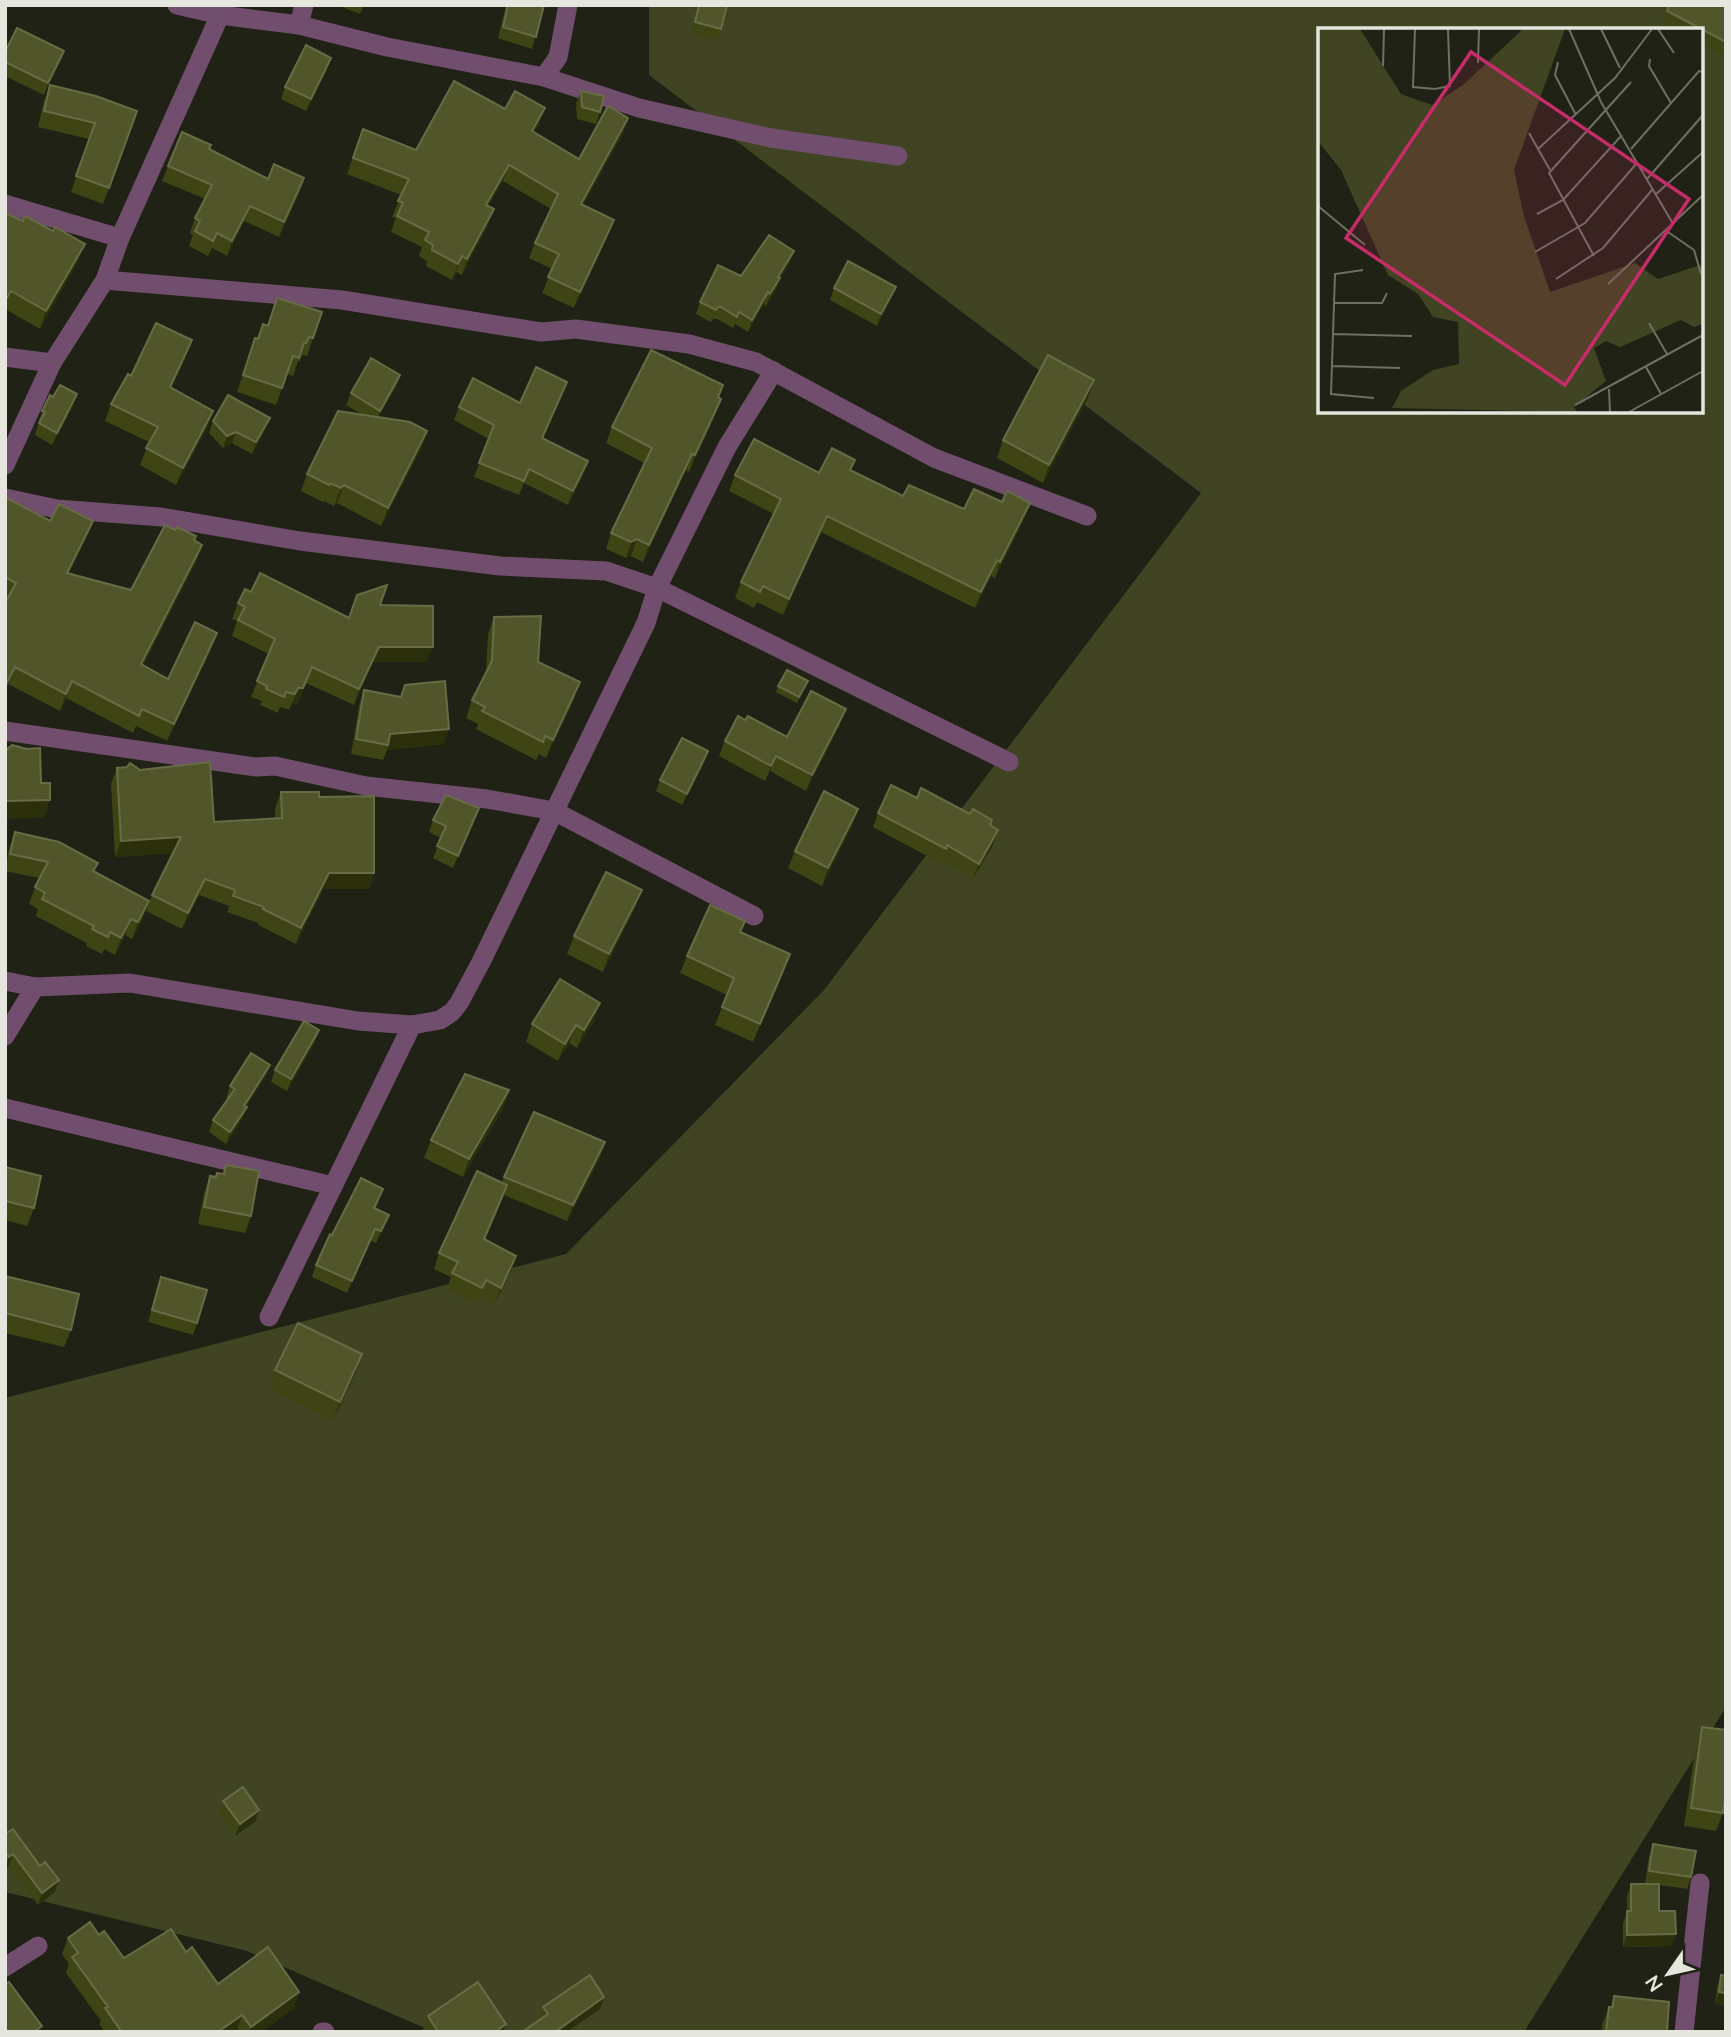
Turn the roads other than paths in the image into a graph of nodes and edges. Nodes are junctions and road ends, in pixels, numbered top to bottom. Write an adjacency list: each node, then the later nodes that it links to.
1 (177, 5): 4 (street)
2 (304, 5): 5 (street)
3 (568, 5): 6 (street)
4 (220, 15): 5 (street); 9 (street)
5 (299, 25): 6 (street)
6 (544, 77): 7 (street)
7 (898, 156)
8 (5, 204): 9 (street)
9 (120, 238): 10 (street)
10 (105, 281): 12 (street); 13 (street)
11 (5, 357): 12 (street)
12 (52, 363): 14 (street)
13 (774, 371): 16 (street); 17 (street)
14 (5, 465)
15 (5, 498): 17 (street)
16 (1087, 516)
17 (657, 588): 19 (street); 20 (street)
18 (5, 731): 20 (street)
19 (1009, 762)
20 (554, 811): 21 (street); 24 (street)
21 (754, 916)
22 (5, 981): 23 (street)
23 (35, 986): 24 (street); 25 (street)
24 (412, 1025): 27 (street)
25 (5, 1036)
26 (5, 1108): 27 (street)
27 (333, 1186): 28 (street)
28 (269, 1317)
29 (1700, 1883): 32 (street)
30 (38, 1946): 31 (street)
31 (5, 1967)
32 (1684, 2032)

